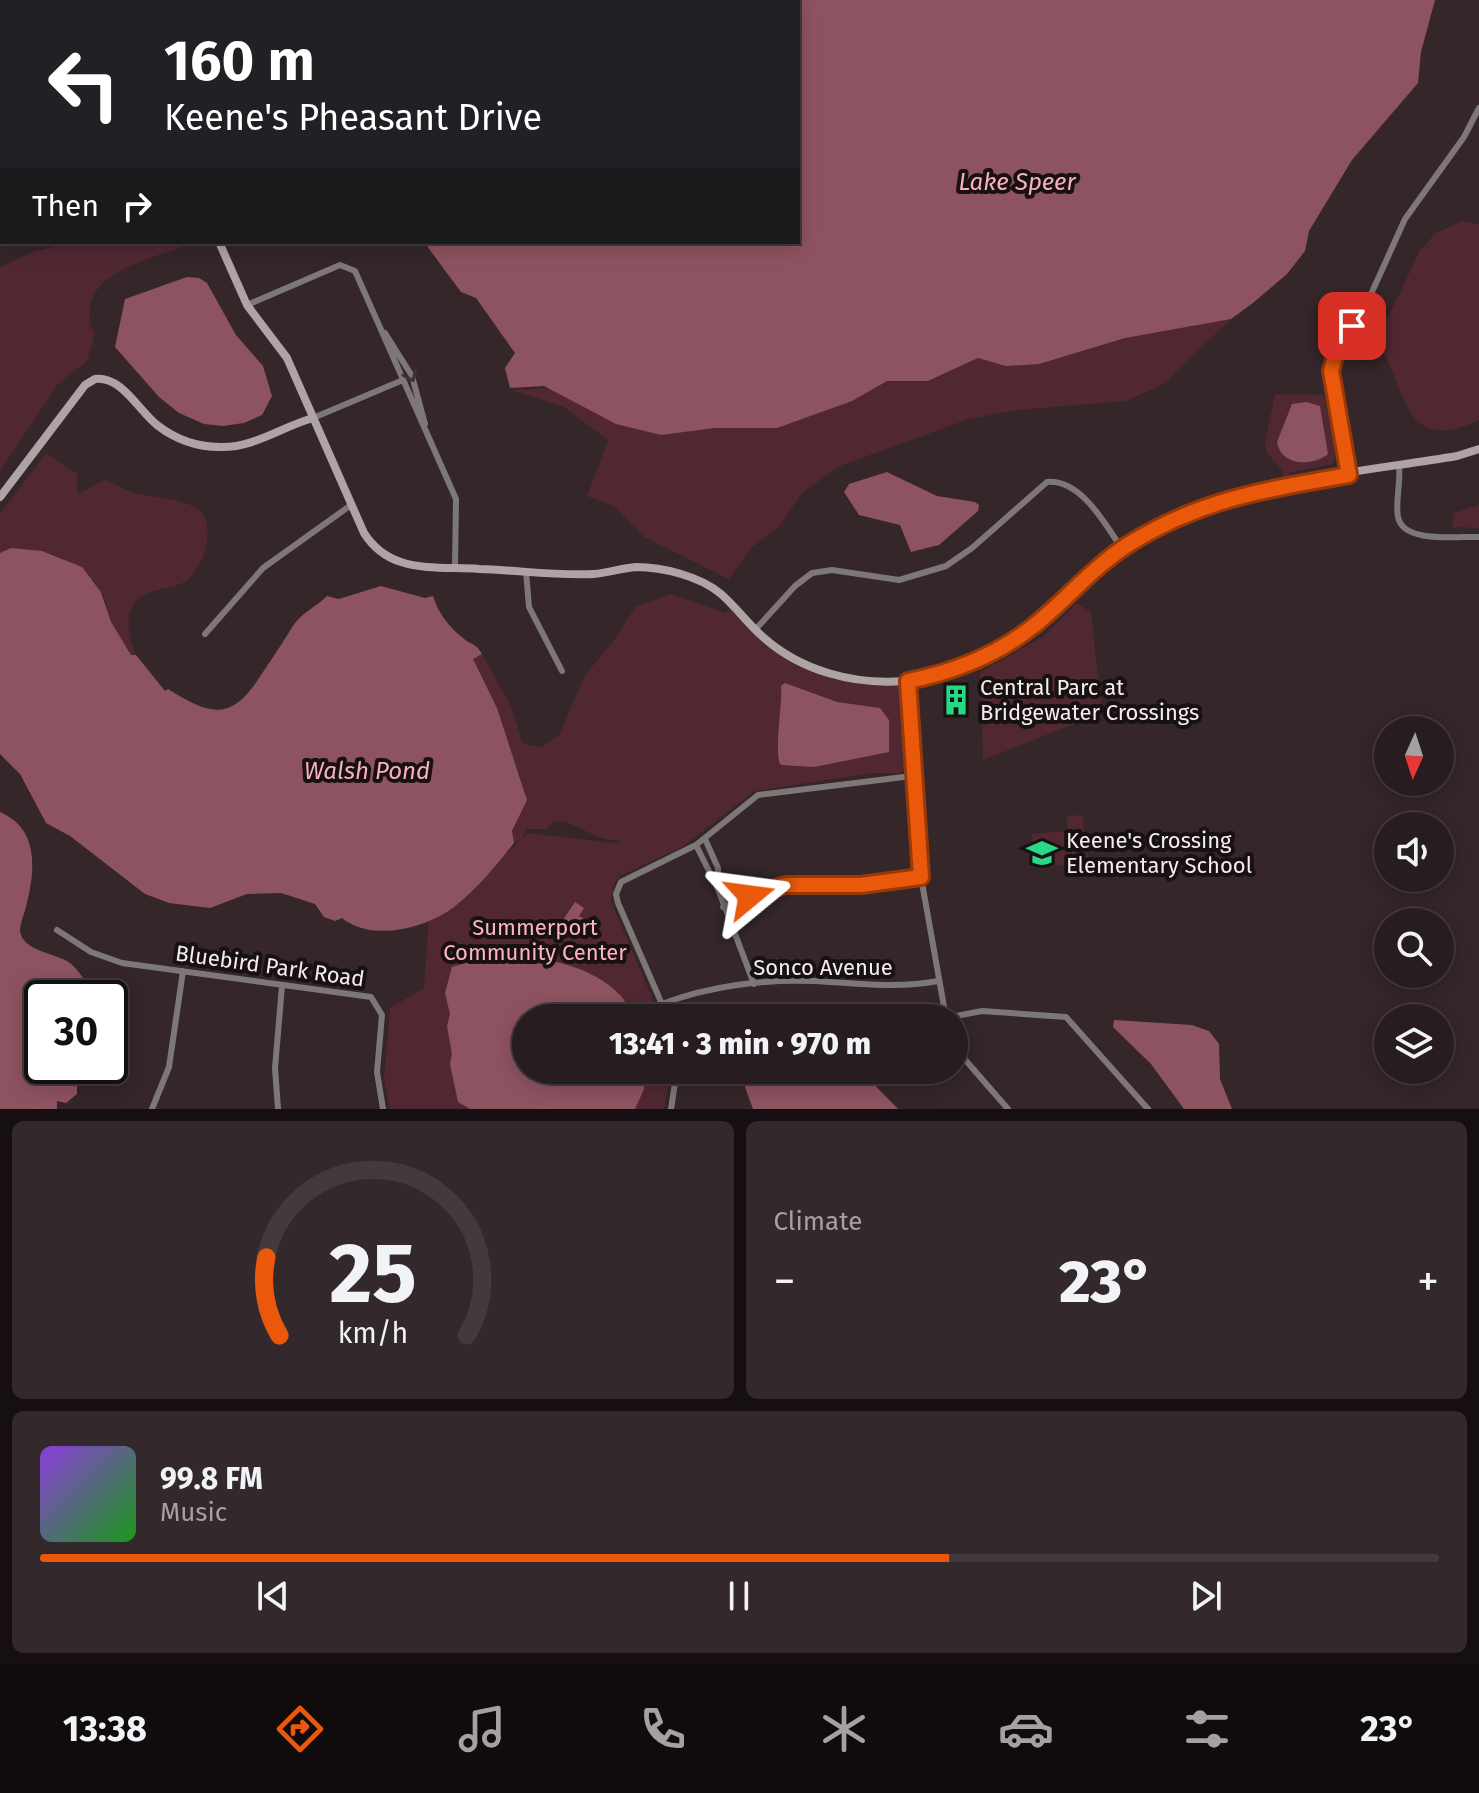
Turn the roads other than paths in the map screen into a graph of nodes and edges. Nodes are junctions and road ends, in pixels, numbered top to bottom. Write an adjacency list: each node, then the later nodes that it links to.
1 (1478, 111): 10 (street)
2 (220, 244): 3 (street)
3 (247, 305): 4 (street); 6 (street)
4 (382, 331): 5 (street); 7 (street, one-way to 7)
5 (403, 380): 6 (street); 7 (street)
6 (313, 418): 11 (street); 12 (street)
7 (425, 428): 15 (street)
8 (1479, 449): 9 (street)
9 (1399, 466): 10 (street); 13 (street)
10 (1349, 475): 14 (street)
11 (0, 497)
12 (351, 505): 15 (street); 18 (street)
13 (1479, 537)
14 (1122, 549): 17 (street); 20 (street)
15 (455, 567): 16 (street)
16 (526, 571): 17 (street); 19 (street)
17 (755, 630): 20 (street)
18 (205, 634)
19 (562, 671)
20 (908, 681): 21 (street)
21 (912, 776): 22 (street); 24 (street)
22 (705, 839): 23 (street); 25 (street)
23 (696, 845): 25 (street); 32 (street)
24 (921, 877): 26 (street); 29 (street)
25 (718, 889): 26 (street)
26 (723, 907): 30 (street)
27 (57, 930): 28 (street, Bluebird Park Road)
28 (183, 971): 31 (street, Bluebird Park Road); 37 (street)
29 (938, 981): 30 (street, Sonco Avenue); 33 (street)
30 (754, 984): 32 (street, Sonco Avenue)
31 (282, 986): 38 (street); 39 (street, Bluebird Park Road)
32 (662, 1004)
33 (943, 1004)
34 (968, 1014): 42 (street)
35 (968, 1063): 41 (street)
36 (675, 1084): 40 (street)
37 (152, 1109)
38 (278, 1109)
39 (383, 1109)
40 (671, 1109)
41 (1008, 1109)
42 (1148, 1109)

